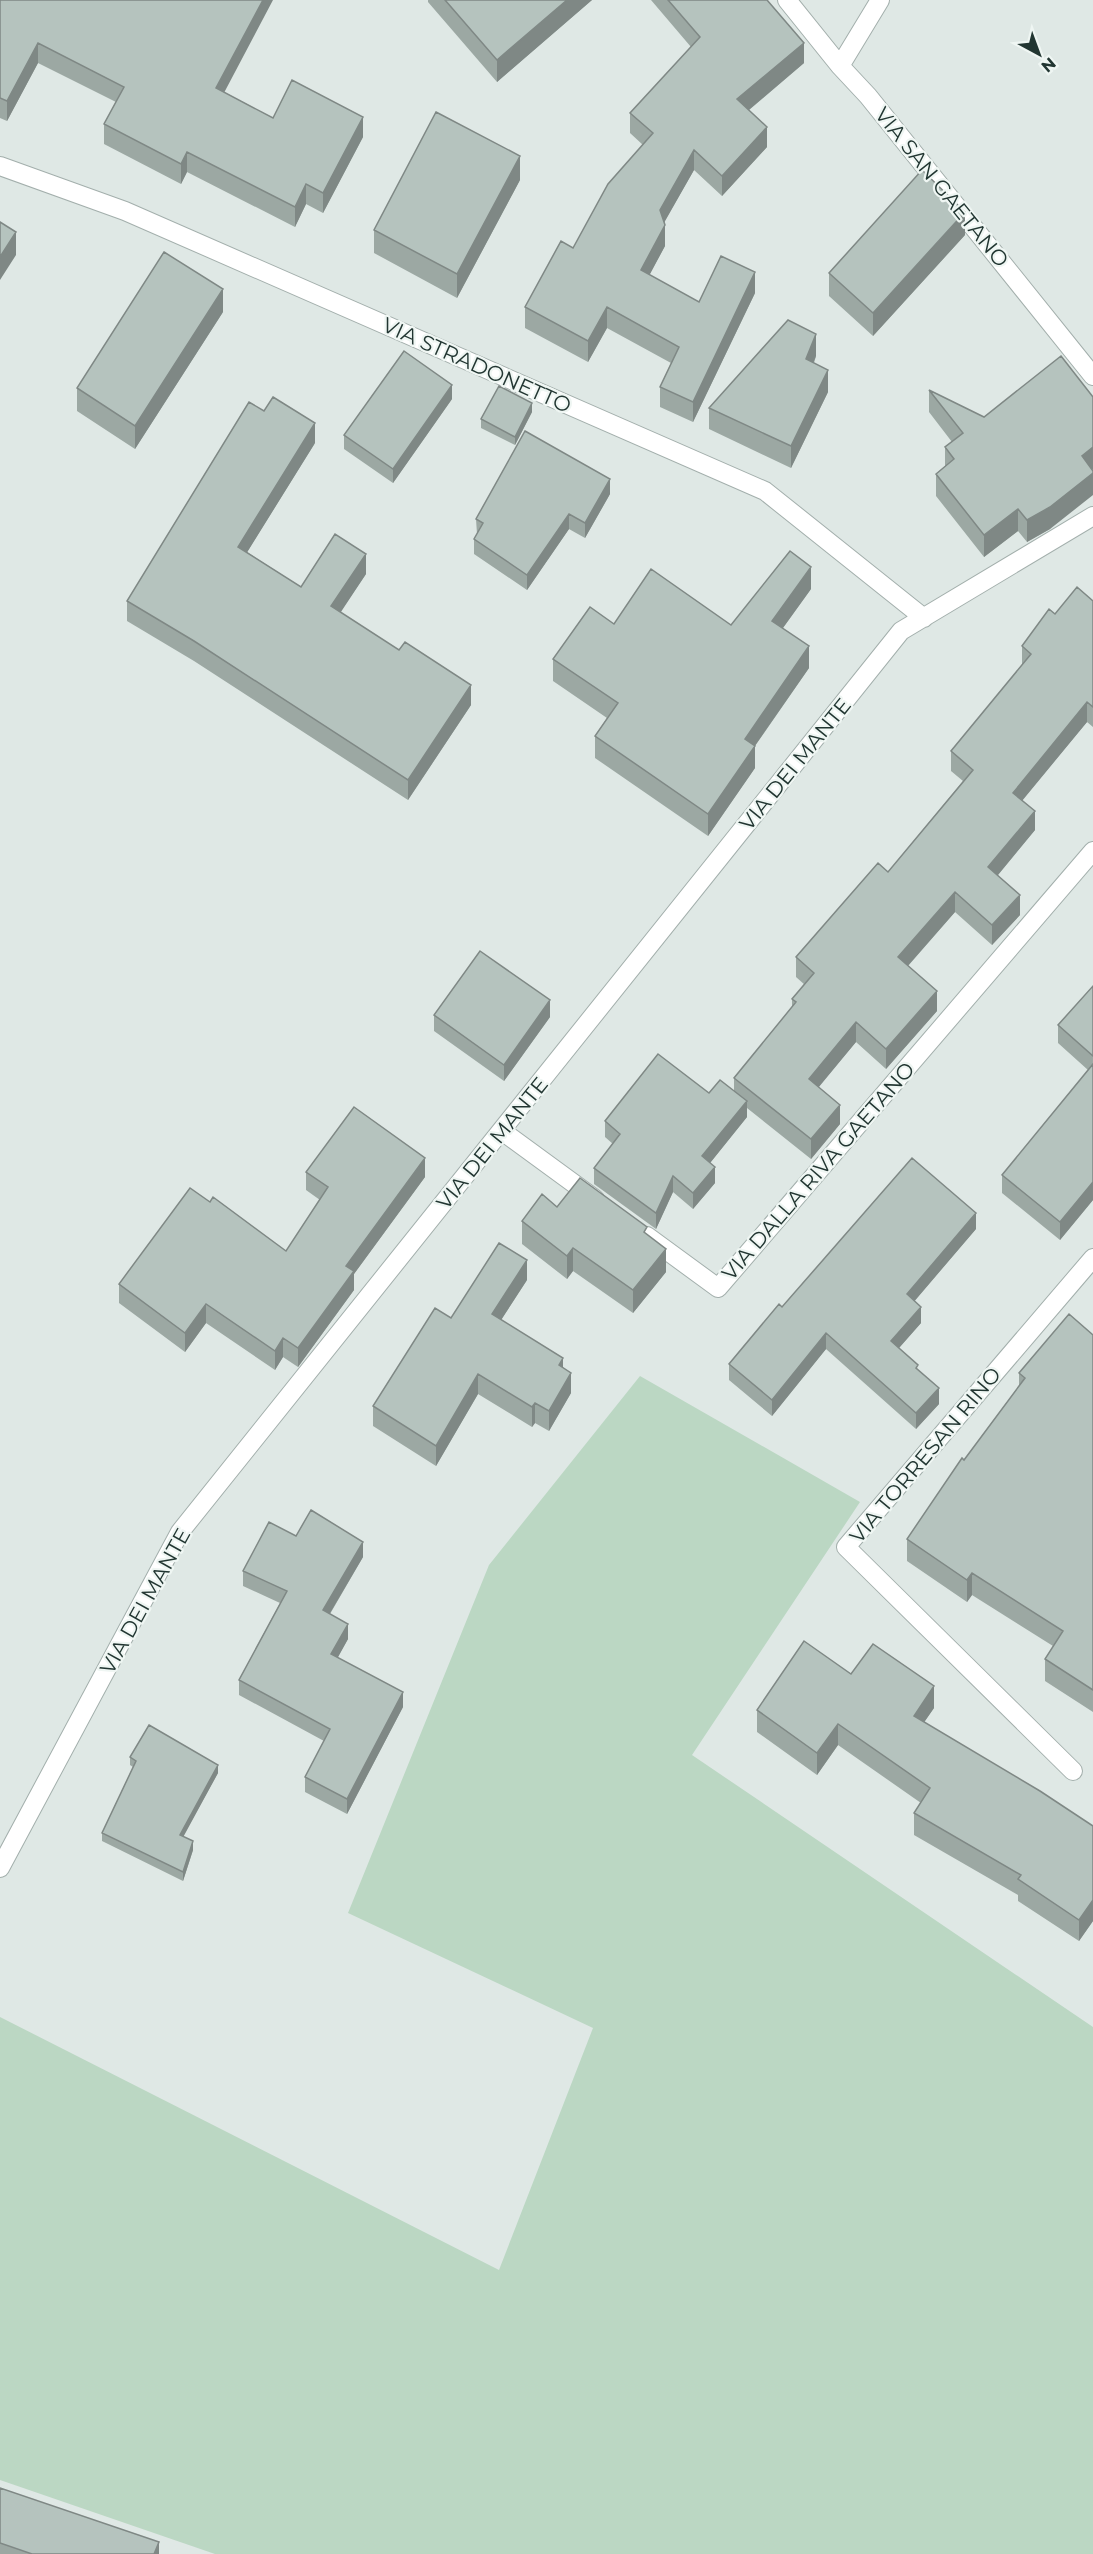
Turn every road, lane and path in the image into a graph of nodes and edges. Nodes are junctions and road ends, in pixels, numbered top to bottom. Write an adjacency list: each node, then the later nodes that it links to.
1 (787, 0): 3 (street, VIA SAN GAETANO)
2 (880, 0): 3 (street)
3 (840, 66): 5 (street, VIA SAN GAETANO)
4 (0, 166): 7 (street, VIA STRADONETTO)
5 (1093, 376)
6 (1093, 516): 7 (street, VIA DEI MANTE)
7 (924, 618): 9 (street, VIA DEI MANTE)
8 (1093, 851): 11 (street, VIA DALLA RIVA GAETANO)
9 (502, 1131): 10 (street); 14 (street, VIA DEI MANTE)
10 (605, 1206)
11 (633, 1227)
12 (1093, 1258): 13 (street, VIA TORRESAN RINO)
13 (1073, 1771)
14 (0, 1868)

